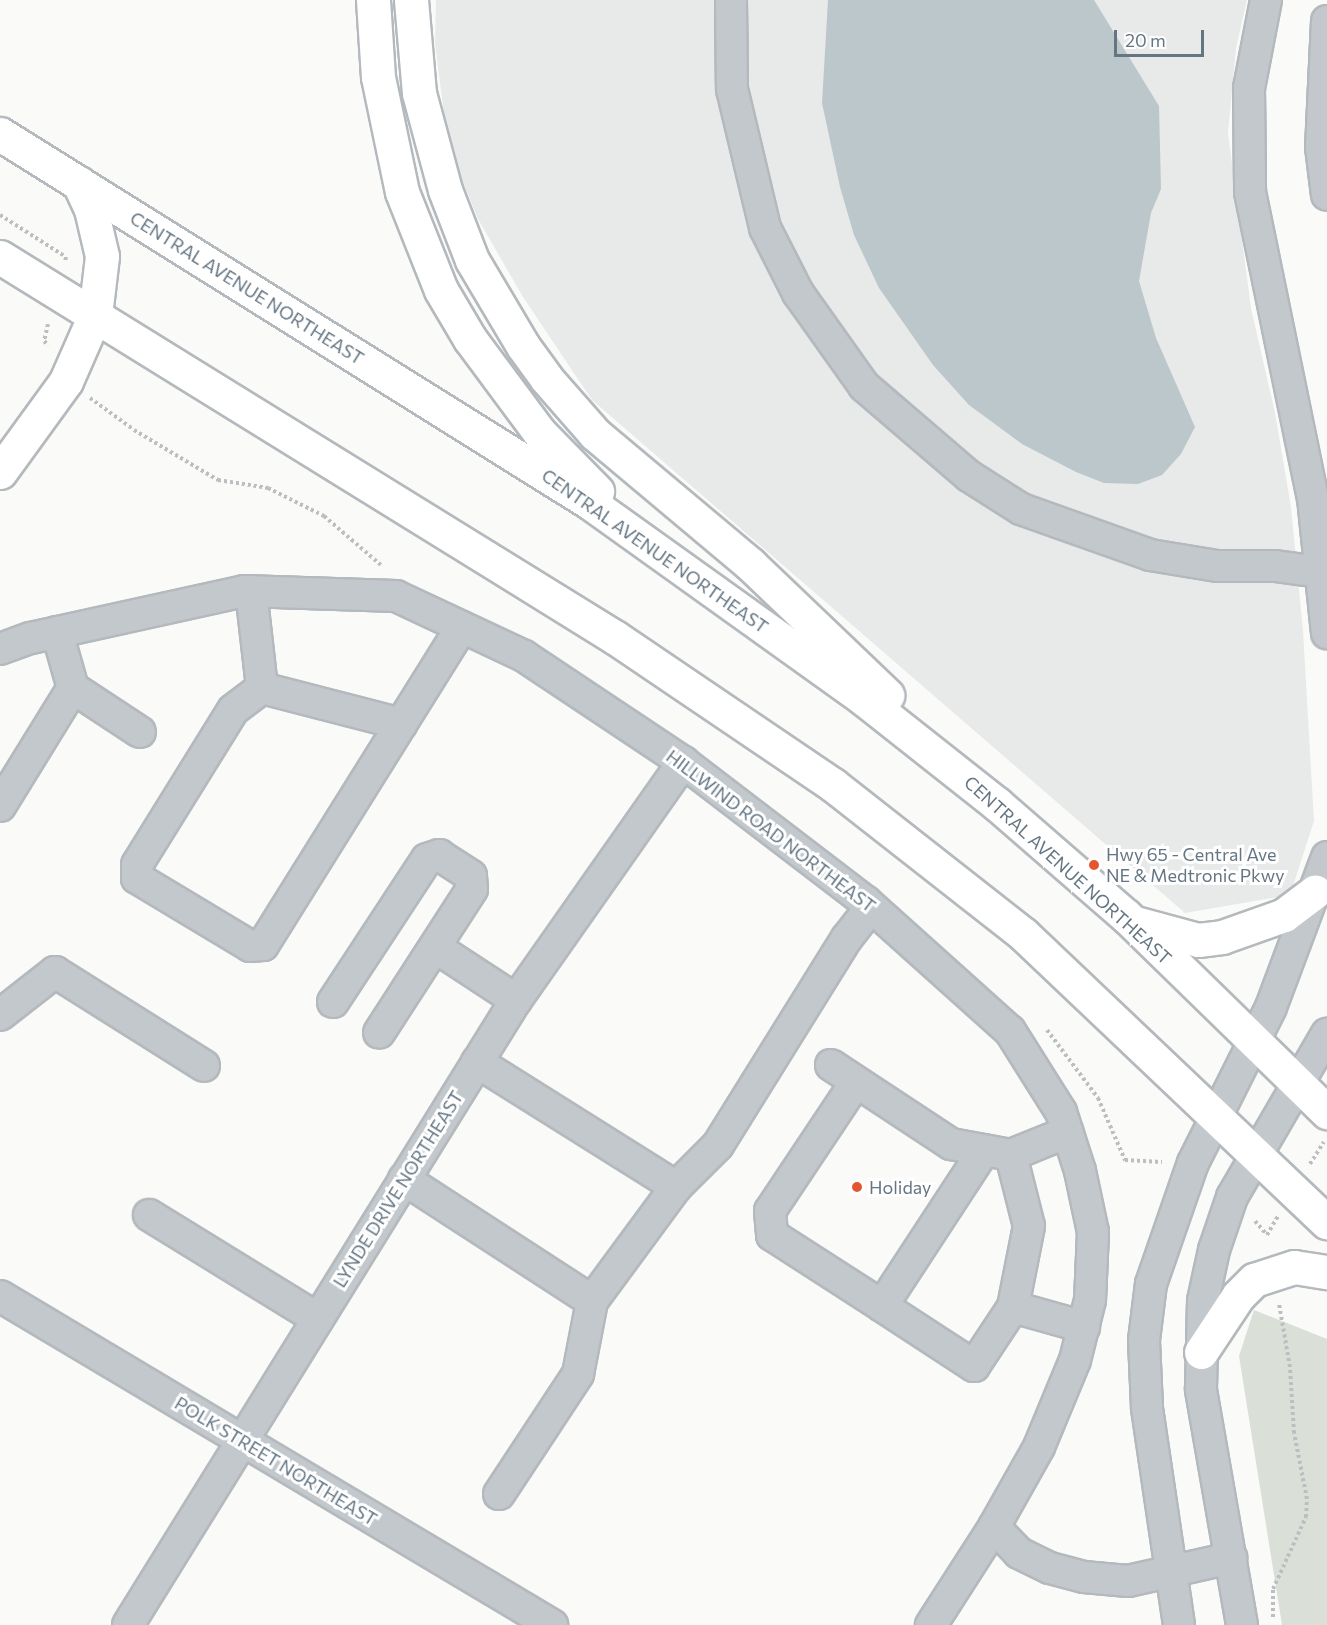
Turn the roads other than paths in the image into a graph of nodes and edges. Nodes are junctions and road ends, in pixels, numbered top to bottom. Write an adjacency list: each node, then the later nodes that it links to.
1 (373, 0): 12 (highway)
2 (411, 0): 24 (highway)
3 (731, 0): 13 (street)
4 (1266, 0): 13 (street)
5 (1327, 21): 8 (street)
6 (0, 134): 7 (highway, CENTRAL AVENUE NORTHEAST)
7 (79, 183): 10 (highway); 12 (highway, CENTRAL AVENUE NORTHEAST)
8 (1327, 195)
9 (0, 257): 10 (highway)
10 (95, 315): 11 (highway); 43 (highway)
11 (0, 472)
12 (675, 563): 24 (highway, CENTRAL AVENUE NORTHEAST)
13 (1323, 573): 17 (street)
14 (251, 591): 15 (street, HILLWIND ROAD NORTHEAST); 16 (street, HILLWIND ROAD NORTHEAST); 20 (street)
15 (462, 627): 21 (street); 23 (street, HILLWIND ROAD NORTHEAST)
16 (57, 632): 18 (street, HILLWIND ROAD NORTHEAST); 19 (street)
17 (1327, 633)
18 (0, 649)
19 (73, 688): 22 (street); 25 (street)
20 (262, 688): 21 (street); 21 (street)
21 (401, 724)
22 (140, 732)
23 (683, 762): 28 (street, HILLWIND ROAD NORTHEAST); 31 (street, LYNDE DRIVE NORTHEAST)
24 (997, 804): 29 (highway, CENTRAL AVENUE NORTHEAST)
25 (0, 806)
26 (1327, 857): 27 (street)
27 (1315, 892): 29 (highway); 36 (street)
28 (872, 907): 44 (street, HILLWIND ROAD NORTHEAST); 48 (street)
29 (1130, 921): 36 (highway, CENTRAL AVENUE NORTHEAST)
30 (435, 947): 31 (street); 32 (street); 34 (street)
31 (516, 1000): 37 (street, LYNDE DRIVE NORTHEAST)
32 (333, 1002)
33 (0, 1015): 39 (street)
34 (379, 1032)
35 (1327, 1034): 41 (street)
36 (1253, 1044): 41 (highway, CENTRAL AVENUE NORTHEAST); 43 (street)
37 (477, 1062): 47 (street, LYNDE DRIVE NORTHEAST); 48 (street)
38 (831, 1065): 40 (street)
39 (204, 1066)
40 (856, 1082): 45 (street); 54 (street)
41 (1296, 1084): 42 (highway, CENTRAL AVENUE NORTHEAST); 46 (street)
42 (1327, 1112)
43 (1218, 1115): 46 (highway); 63 (street)
44 (1068, 1132): 45 (street); 57 (street, HILLWIND ROAD NORTHEAST)
45 (998, 1152): 54 (street); 55 (street)
46 (1257, 1154): 50 (highway); 58 (street)
47 (404, 1179): 53 (street); 56 (street, LYNDE DRIVE NORTHEAST)
48 (676, 1187): 53 (street)
49 (149, 1215): 56 (street)
50 (1327, 1222)
51 (1327, 1272): 58 (highway)
52 (0, 1296): 59 (street, POLK STREET NORTHEAST)
53 (592, 1301): 60 (street)
54 (882, 1306): 55 (street)
55 (1013, 1307): 57 (street)
56 (318, 1319): 59 (street, LYNDE DRIVE NORTHEAST)
57 (1084, 1327): 61 (street, HILLWIND ROAD NORTHEAST)
58 (1201, 1352): 62 (street)
59 (242, 1441): 64 (street, LYNDE DRIVE NORTHEAST); 65 (street, POLK STREET NORTHEAST)
60 (500, 1494)
61 (994, 1527): 63 (street); 66 (street, HILLWIND ROAD NORTHEAST)
62 (1231, 1558): 63 (street); 68 (street)
63 (1169, 1572): 67 (street)
64 (128, 1625)
65 (552, 1625)
66 (931, 1625)
67 (1179, 1625)
68 (1242, 1625)

